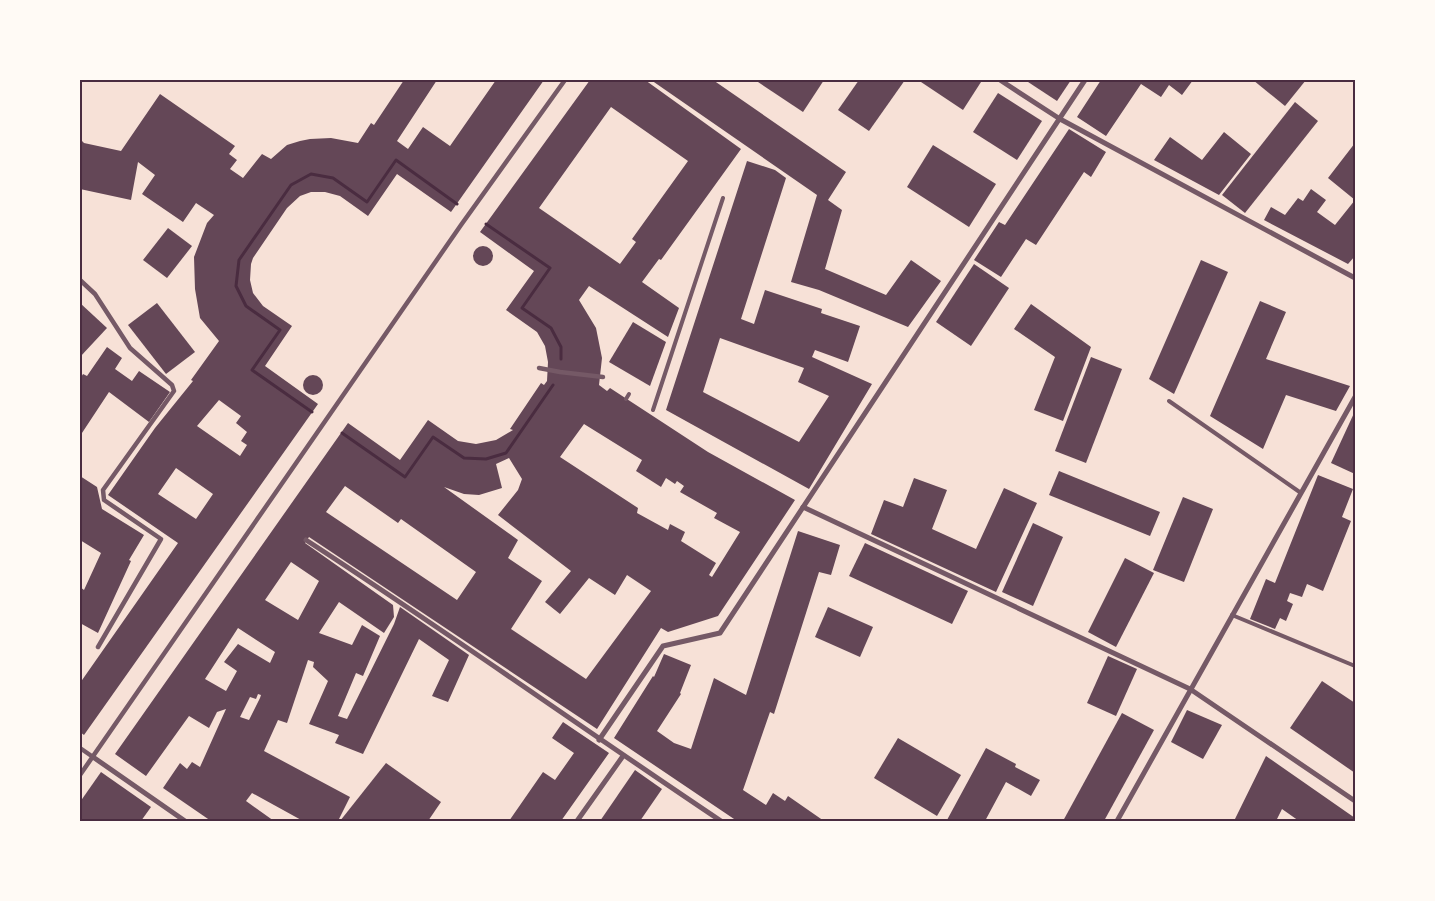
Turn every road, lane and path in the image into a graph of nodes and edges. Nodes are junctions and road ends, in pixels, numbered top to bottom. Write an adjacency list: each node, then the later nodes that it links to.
1 (565, 80): 27 (street)
2 (1000, 80): 4 (street)
3 (1085, 80): 4 (street)
4 (1060, 119): 8 (street); 19 (street)
5 (723, 198): 15 (lane)
6 (457, 204): 16 (path)
7 (486, 224): 11 (path)
8 (1355, 278)
9 (80, 280): 22 (street)
10 (539, 368): 11 (street)
11 (560, 372): 12 (street); 17 (path)
12 (603, 377)
13 (1355, 397): 18 (street)
14 (1169, 400): 18 (lane)
15 (653, 410)
16 (312, 412)
17 (342, 433)
18 (1301, 493): 21 (street)
19 (803, 507): 24 (street); 25 (street)
20 (306, 540): 25 (street)
21 (1232, 615): 23 (lane); 24 (street)
22 (98, 647)
23 (1355, 666)
24 (1190, 690): 30 (street); 34 (street)
25 (599, 740): 28 (street)
26 (80, 748): 27 (street)
27 (93, 756): 29 (street); 31 (street)
28 (623, 756): 32 (street); 33 (street)
29 (80, 775)
30 (1355, 801)
31 (185, 821)
32 (577, 821)
33 (721, 821)
34 (1117, 821)

